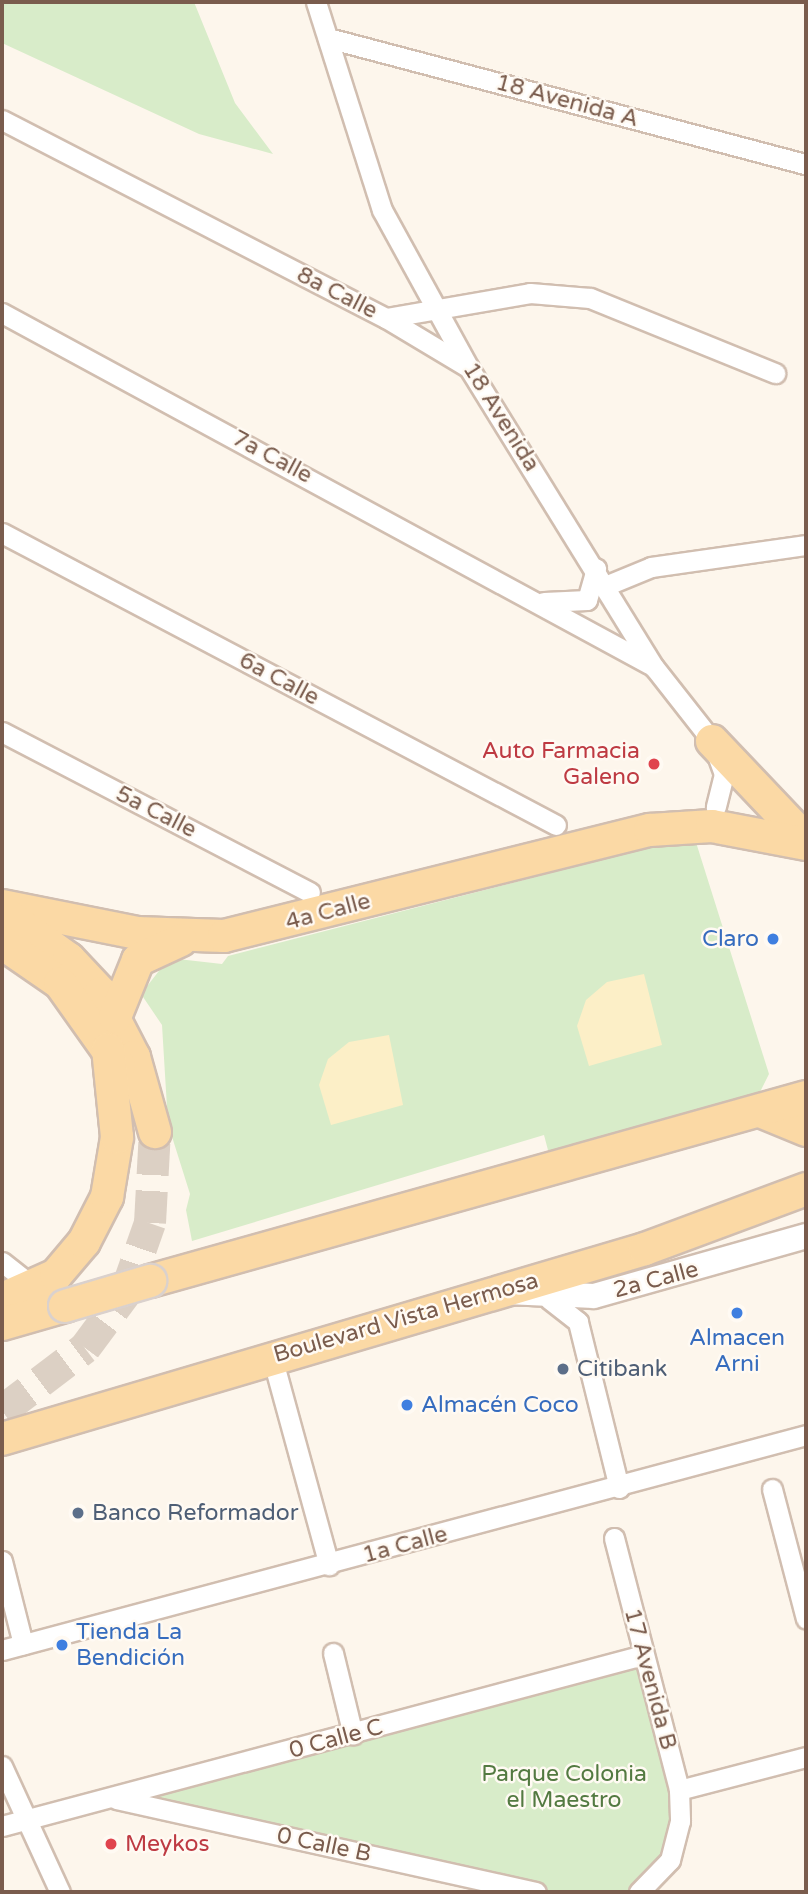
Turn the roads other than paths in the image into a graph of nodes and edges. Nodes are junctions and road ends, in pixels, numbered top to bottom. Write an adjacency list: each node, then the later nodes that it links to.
1 (316, 2): 2 (street, 18 Avenida)
2 (328, 38): 4 (street, 18 Avenida A); 5 (street, 18 Avenida)
3 (2, 120): 7 (street, 8a Calle)
4 (806, 164)
5 (436, 309): 7 (street, 8a Calle); 8 (street, 18 Avenida); 9 (street, 8a Calle)
6 (2, 313): 14 (street, 7a Calle)
7 (386, 318): 8 (street)
8 (470, 368): 12 (street, 18 Avenida)
9 (775, 373)
10 (2, 533): 19 (street, 6a Calle)
11 (806, 545): 13 (street)
12 (595, 567): 13 (street, 18 Avenida); 14 (street, 7a Calle)
13 (605, 586): 15 (street, 18 Avenida)
14 (543, 601): 15 (street, 7a Calle)
15 (653, 667): 17 (street, 18 Avenida)
16 (2, 732): 23 (street, 5a Calle)
17 (712, 741): 18 (street, 18 Avenida); 22 (main road)
18 (716, 807): 20 (main road); 21 (main road, 4a Calle); 22 (main road)
19 (556, 825)
20 (682, 827): 21 (main road, 4a Calle); 22 (main road, 4a Calle)
21 (650, 830): 25 (main road, 4a Calle)
22 (800, 836)
23 (310, 892)
24 (2, 909): 25 (main road, 4a Calle); 27 (main road)
25 (191, 938): 27 (main road)
26 (2, 943): 28 (main road)
27 (115, 1017): 28 (main road)
28 (108, 1049): 37 (main road)
29 (806, 1097): 30 (main road)
30 (760, 1111): 31 (main road); 43 (main road, bridge)
31 (806, 1130)
32 (806, 1166): 35 (main road)
33 (806, 1189): 35 (main road, Boulevard Vista Hermosa)
34 (806, 1236): 39 (street, 2a Calle)
35 (645, 1249): 38 (main road, Boulevard Vista Hermosa)
36 (2, 1262): 37 (street)
37 (35, 1288): 40 (main road)
38 (503, 1291): 41 (street, 2a Calle); 44 (main road, Boulevard Vista Hermosa)
39 (594, 1296): 41 (street, 2a Calle); 42 (street)
40 (2, 1299)
41 (549, 1299): 42 (street)
42 (578, 1322): 47 (street)
43 (2, 1324)
44 (272, 1357): 46 (main road, Boulevard Vista Hermosa); 51 (street)
45 (806, 1434): 47 (street, 1a Calle)
46 (2, 1439)
47 (618, 1488): 51 (street, 1a Calle)
48 (772, 1489): 52 (street)
49 (614, 1538): 56 (street, 17 Avenida B)
50 (2, 1561): 53 (street)
51 (328, 1565): 53 (street, 1a Calle)
52 (806, 1619)
53 (23, 1644): 54 (street, 1a Calle)
54 (2, 1650)
55 (333, 1653): 57 (street)
56 (643, 1655): 57 (street, 0 Calle C); 60 (street, 17 Avenida B)
57 (353, 1735): 61 (street, 0 Calle C)
58 (806, 1757): 60 (street)
59 (2, 1766): 62 (street)
60 (679, 1790): 66 (street, 17 Avenida B)
61 (112, 1798): 62 (street, 0 Calle C); 65 (street, 0 Calle B)
62 (28, 1819): 63 (street); 64 (street)
63 (2, 1826)
64 (60, 1892)
65 (536, 1892)
66 (639, 1892)

